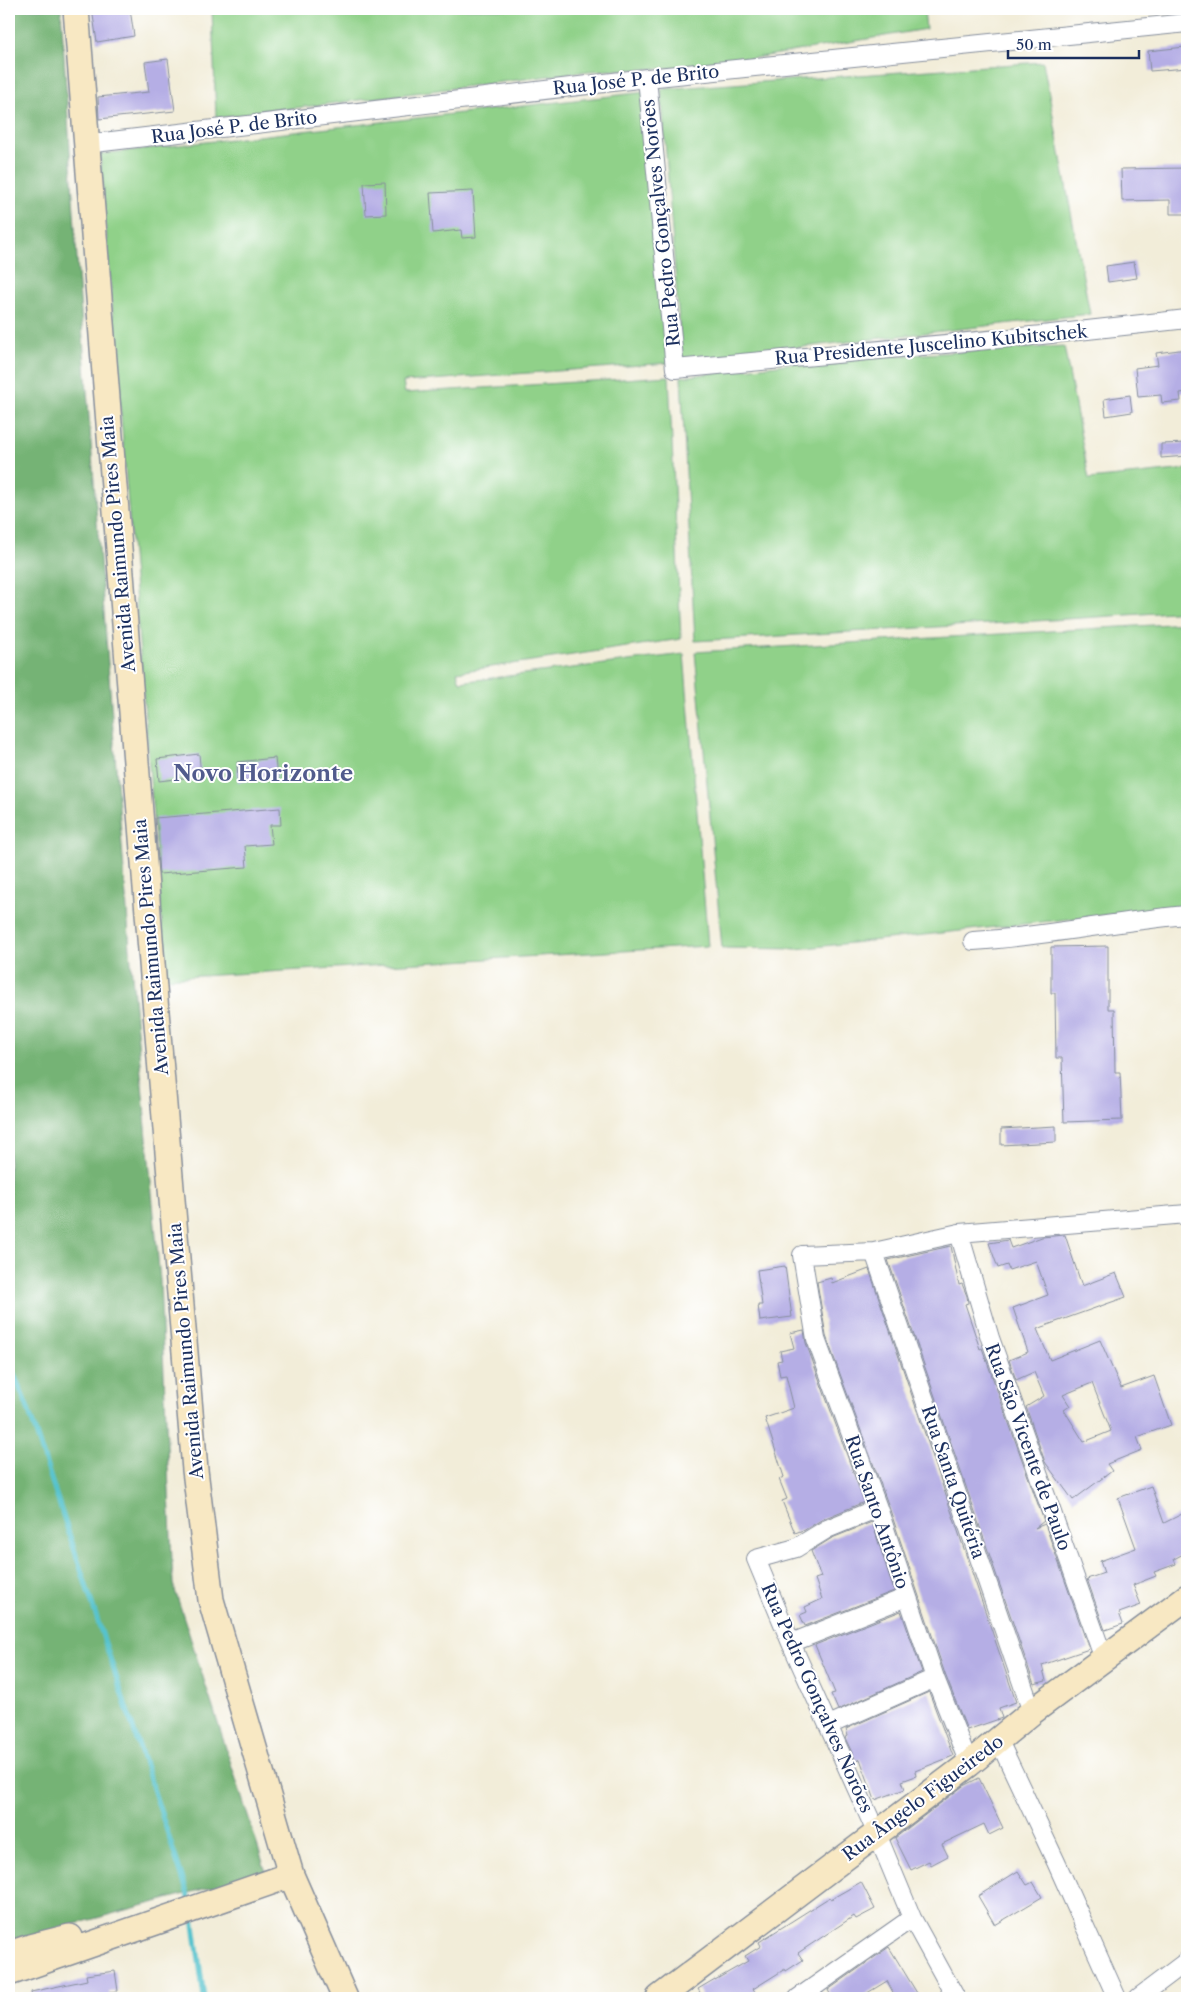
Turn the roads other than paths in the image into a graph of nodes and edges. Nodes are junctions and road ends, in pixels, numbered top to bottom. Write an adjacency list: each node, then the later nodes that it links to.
1 (76, 9): 4 (street, Avenida Raimundo Pires Maia)
2 (1187, 23): 3 (street, Rua José P. de Brito)
3 (647, 78): 4 (street, Rua José P. de Brito); 6 (street, Rua Pedro Gonçalves Norões)
4 (86, 144): 23 (street, Avenida Raimundo Pires Maia)
5 (1187, 319): 6 (street, Rua Presidente Juscelino Kubitschek)
6 (676, 369)
7 (1187, 915): 8 (street)
8 (973, 941)
9 (1187, 1214): 10 (street)
10 (959, 1233): 11 (street); 16 (street, Rua São Vicente de Paulo)
11 (874, 1252): 12 (street, Rua Santo Antônio); 18 (street, Rua Santa Quitéria)
12 (878, 1508): 13 (street, Rua Santo Antônio); 15 (street, Rua Pedro Gonçalves Norões)
13 (907, 1597): 15 (street); 17 (street, Rua Santo Antônio)
14 (1187, 1597): 16 (street, Rua Ângelo Figueiredo)
15 (792, 1643): 19 (street, Rua Pedro Gonçalves Norões)
16 (1104, 1659): 18 (street, Rua Ângelo Figueiredo)
17 (936, 1678): 19 (street); 21 (street, Rua Santo Antônio)
18 (1032, 1712): 20 (street, Rua Ângelo Figueiredo)
19 (829, 1725): 22 (street, Rua Pedro Gonçalves Norões)
20 (999, 1741): 21 (street, Rua Ângelo Figueiredo); 33 (street)
21 (969, 1764): 22 (street, Rua Ângelo Figueiredo)
22 (877, 1834): 25 (street, Rua Pedro Gonçalves Norões); 30 (street, Rua Ângelo Figueiredo)
23 (291, 1875): 24 (street); 29 (street)
24 (192, 1908): 26 (street); 28 (street)
25 (912, 1918): 31 (street); 32 (street, Rua Pedro Gonçalves Norões)
26 (9, 1954)
27 (1187, 1961): 34 (street)
28 (9, 1973)
29 (345, 1998)
30 (659, 1998)
31 (798, 1998)
32 (956, 1998)
33 (1117, 1998)
34 (1138, 1998)

